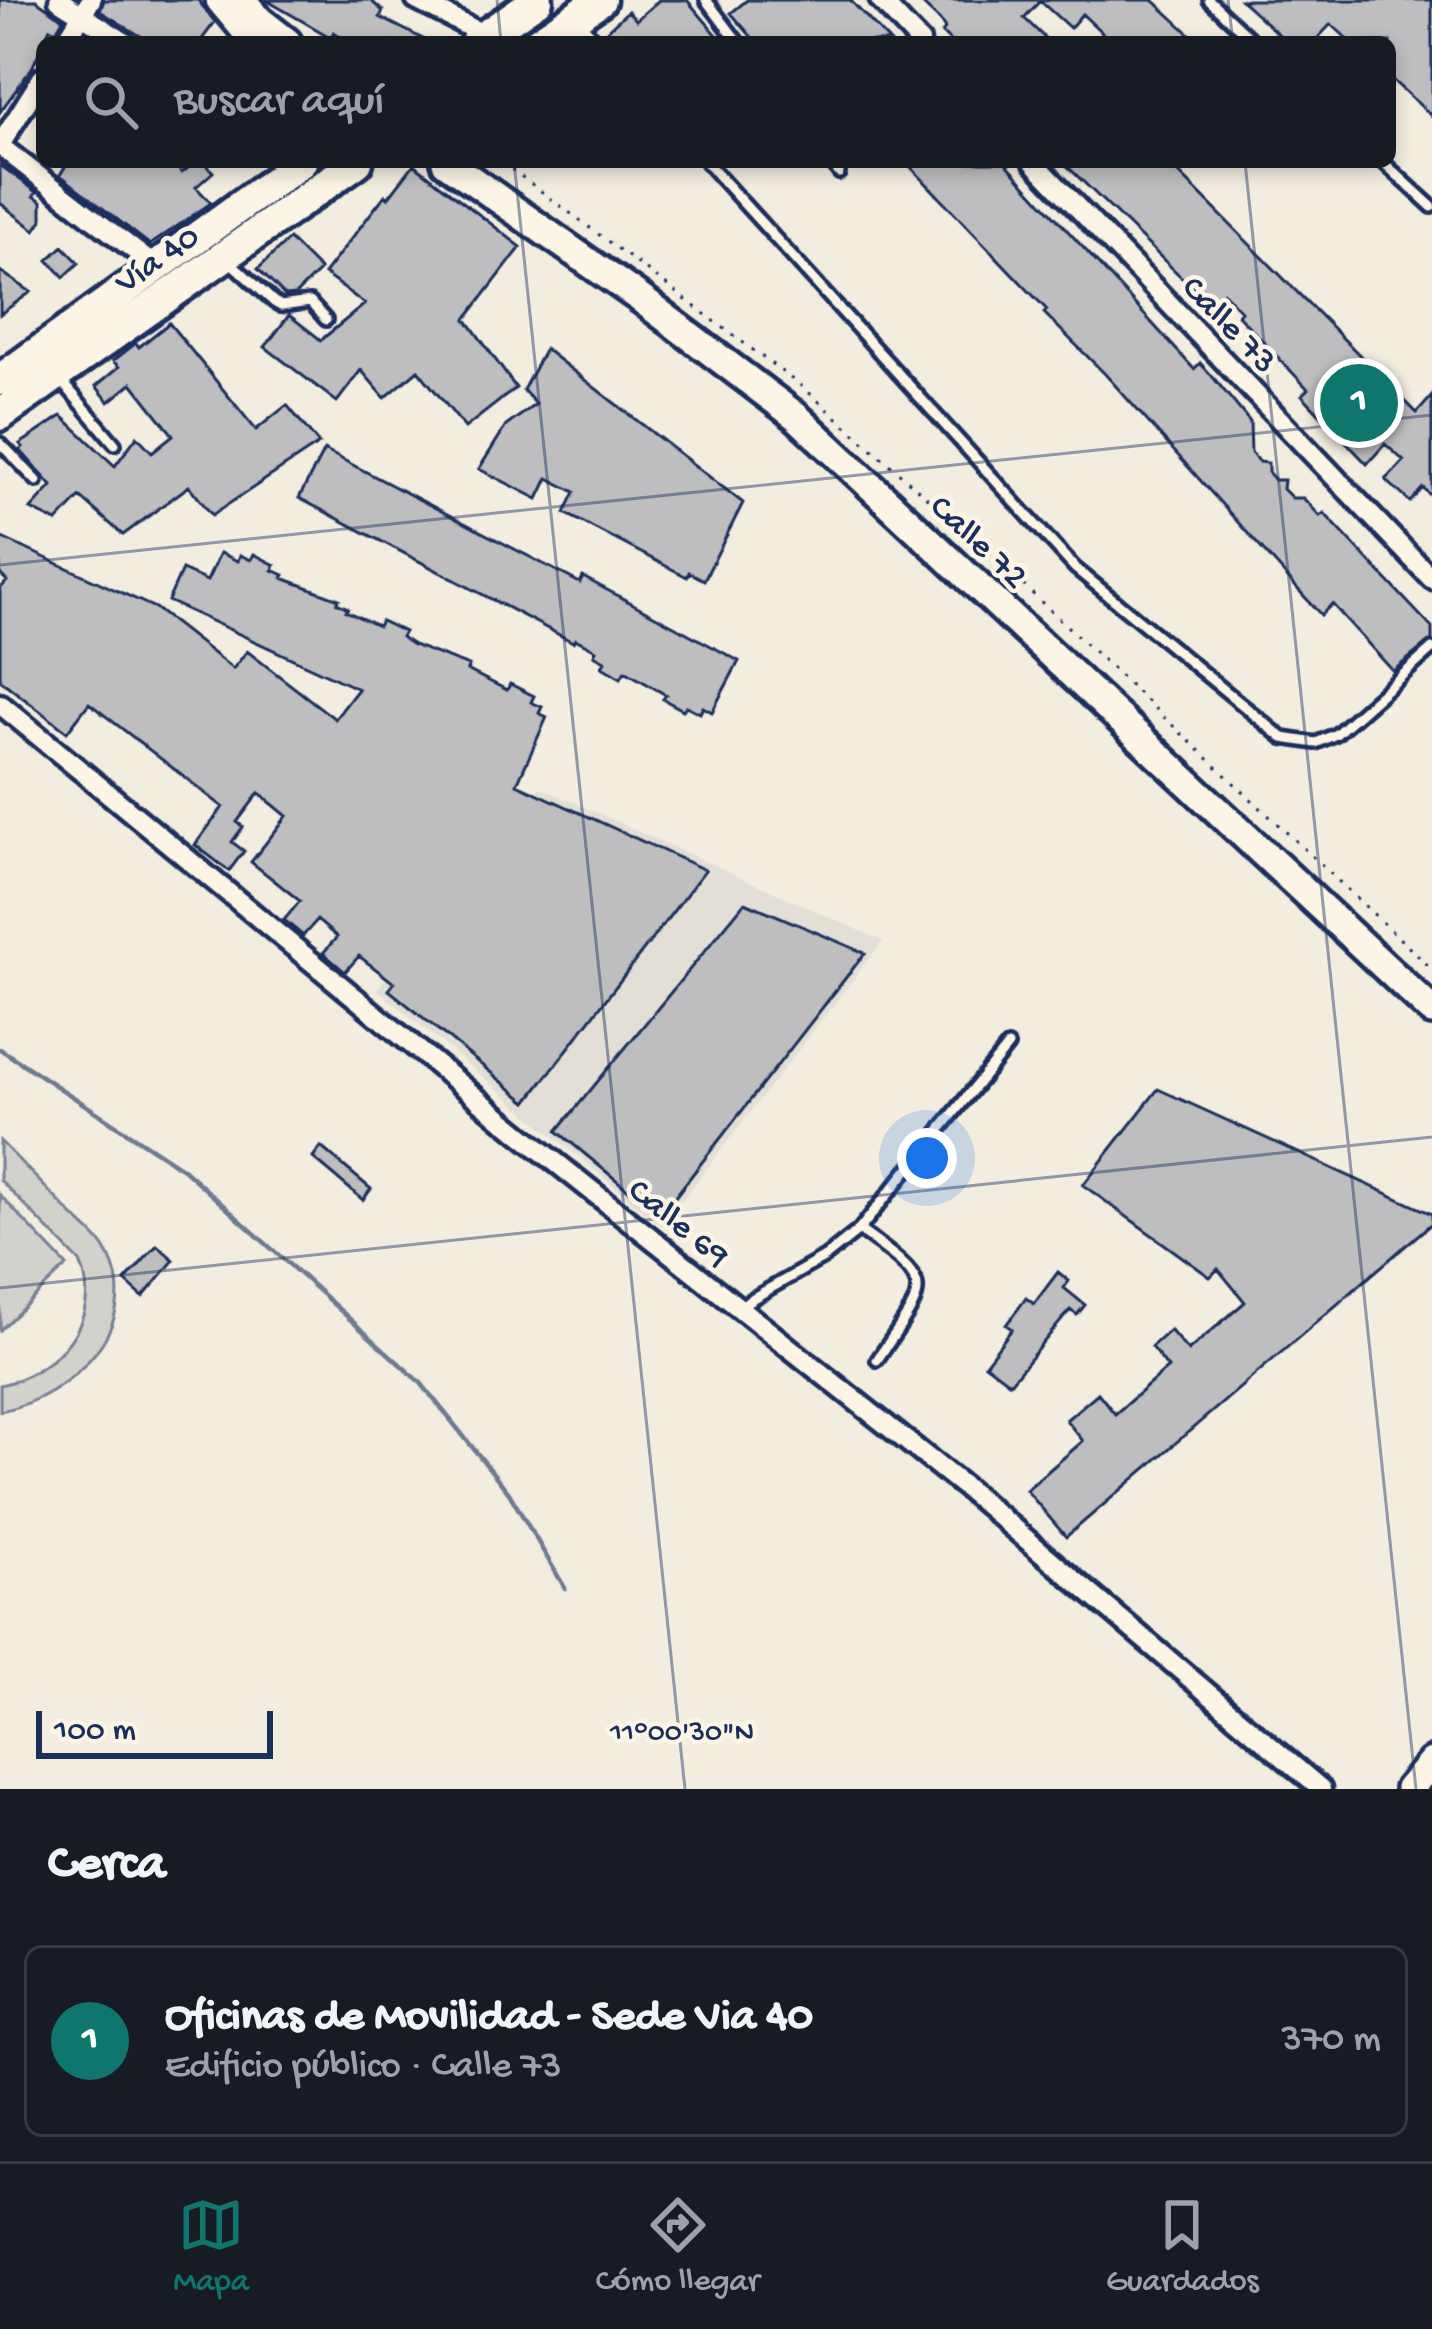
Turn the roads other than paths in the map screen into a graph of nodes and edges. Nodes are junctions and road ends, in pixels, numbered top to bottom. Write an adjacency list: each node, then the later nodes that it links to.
1 (59, 0): 9 (street)
2 (220, 0): 13 (main road)
3 (242, 0): 14 (main road)
4 (416, 0): 15 (street)
5 (537, 0): 16 (highway)
6 (706, 0): 18 (lane)
7 (880, 0): 19 (street)
8 (1209, 0): 20 (lane)
9 (86, 8): 11 (street); 12 (street)
10 (587, 9): 17 (highway)
11 (69, 36)
12 (117, 36)
13 (251, 36)
14 (279, 36)
15 (476, 36)
16 (485, 36)
17 (547, 36)
18 (733, 36)
19 (914, 36)
20 (1248, 36)
21 (36, 88): 22 (street)
22 (0, 146): 34 (street)
23 (293, 168): 34 (highway, Vía 40)
24 (348, 168): 33 (highway, Vía 40)
25 (455, 168): 46 (main road, Calle 72)
26 (484, 168): 45 (main road, Calle 72)
27 (711, 168): 43 (lane)
28 (835, 168): 31 (lane)
29 (1040, 168): 42 (street, Calle 73)
30 (1390, 168): 32 (lane)
31 (839, 173)
32 (1432, 207)
33 (224, 255): 35 (lane); 36 (highway, Vía 40)
34 (157, 267): 37 (highway, Vía 40)
35 (326, 320)
36 (56, 375): 38 (highway, Vía 40); 40 (lane)
37 (0, 380)
38 (0, 416)
39 (0, 442): 41 (lane)
40 (115, 445)
41 (37, 481)
42 (1432, 579)
43 (1432, 649)
44 (0, 704): 49 (street, Calle 69)
45 (1432, 988)
46 (1432, 1011)
47 (1008, 1046): 48 (lane)
48 (859, 1230): 49 (lane); 50 (lane)
49 (740, 1310): 52 (street, Calle 69)
50 (877, 1360)
51 (1432, 1762): 53 (main road)
52 (1321, 1789)
53 (1408, 1789)

